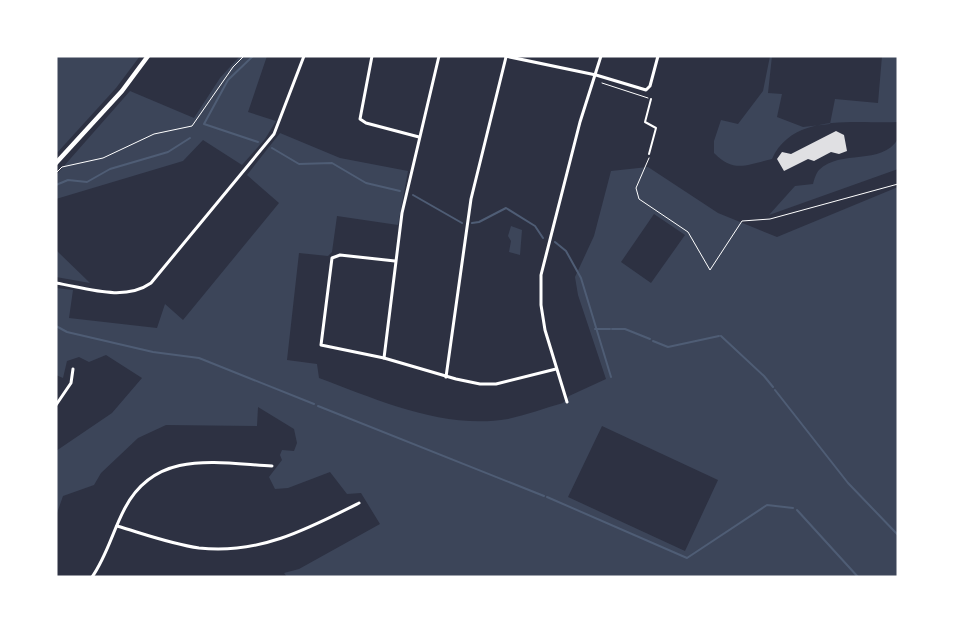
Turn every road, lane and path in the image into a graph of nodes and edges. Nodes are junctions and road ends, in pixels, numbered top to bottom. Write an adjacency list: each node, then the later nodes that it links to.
1 (148, 56): 13 (street)
2 (244, 56): 14 (path)
3 (304, 56): 17 (street)
4 (372, 56): 11 (street)
5 (439, 56): 11 (street)
6 (505, 56): 9 (street); 21 (street)
7 (601, 56): 9 (street)
8 (658, 56): 9 (street)
9 (596, 75): 10 (path); 20 (street)
10 (651, 99): 12 (lane)
11 (418, 137): 16 (street)
12 (649, 154): 15 (path)
13 (56, 163)
14 (56, 173)
15 (898, 184)
16 (395, 261): 18 (street); 18 (street)
17 (56, 283)
18 (384, 358): 21 (street)
19 (72, 369): 23 (street)
20 (556, 369): 21 (street); 22 (street)
21 (446, 377)
22 (567, 402)
23 (56, 405)
24 (272, 466): 26 (street)
25 (359, 503): 26 (street)
26 (117, 526): 27 (street)
27 (92, 577)

